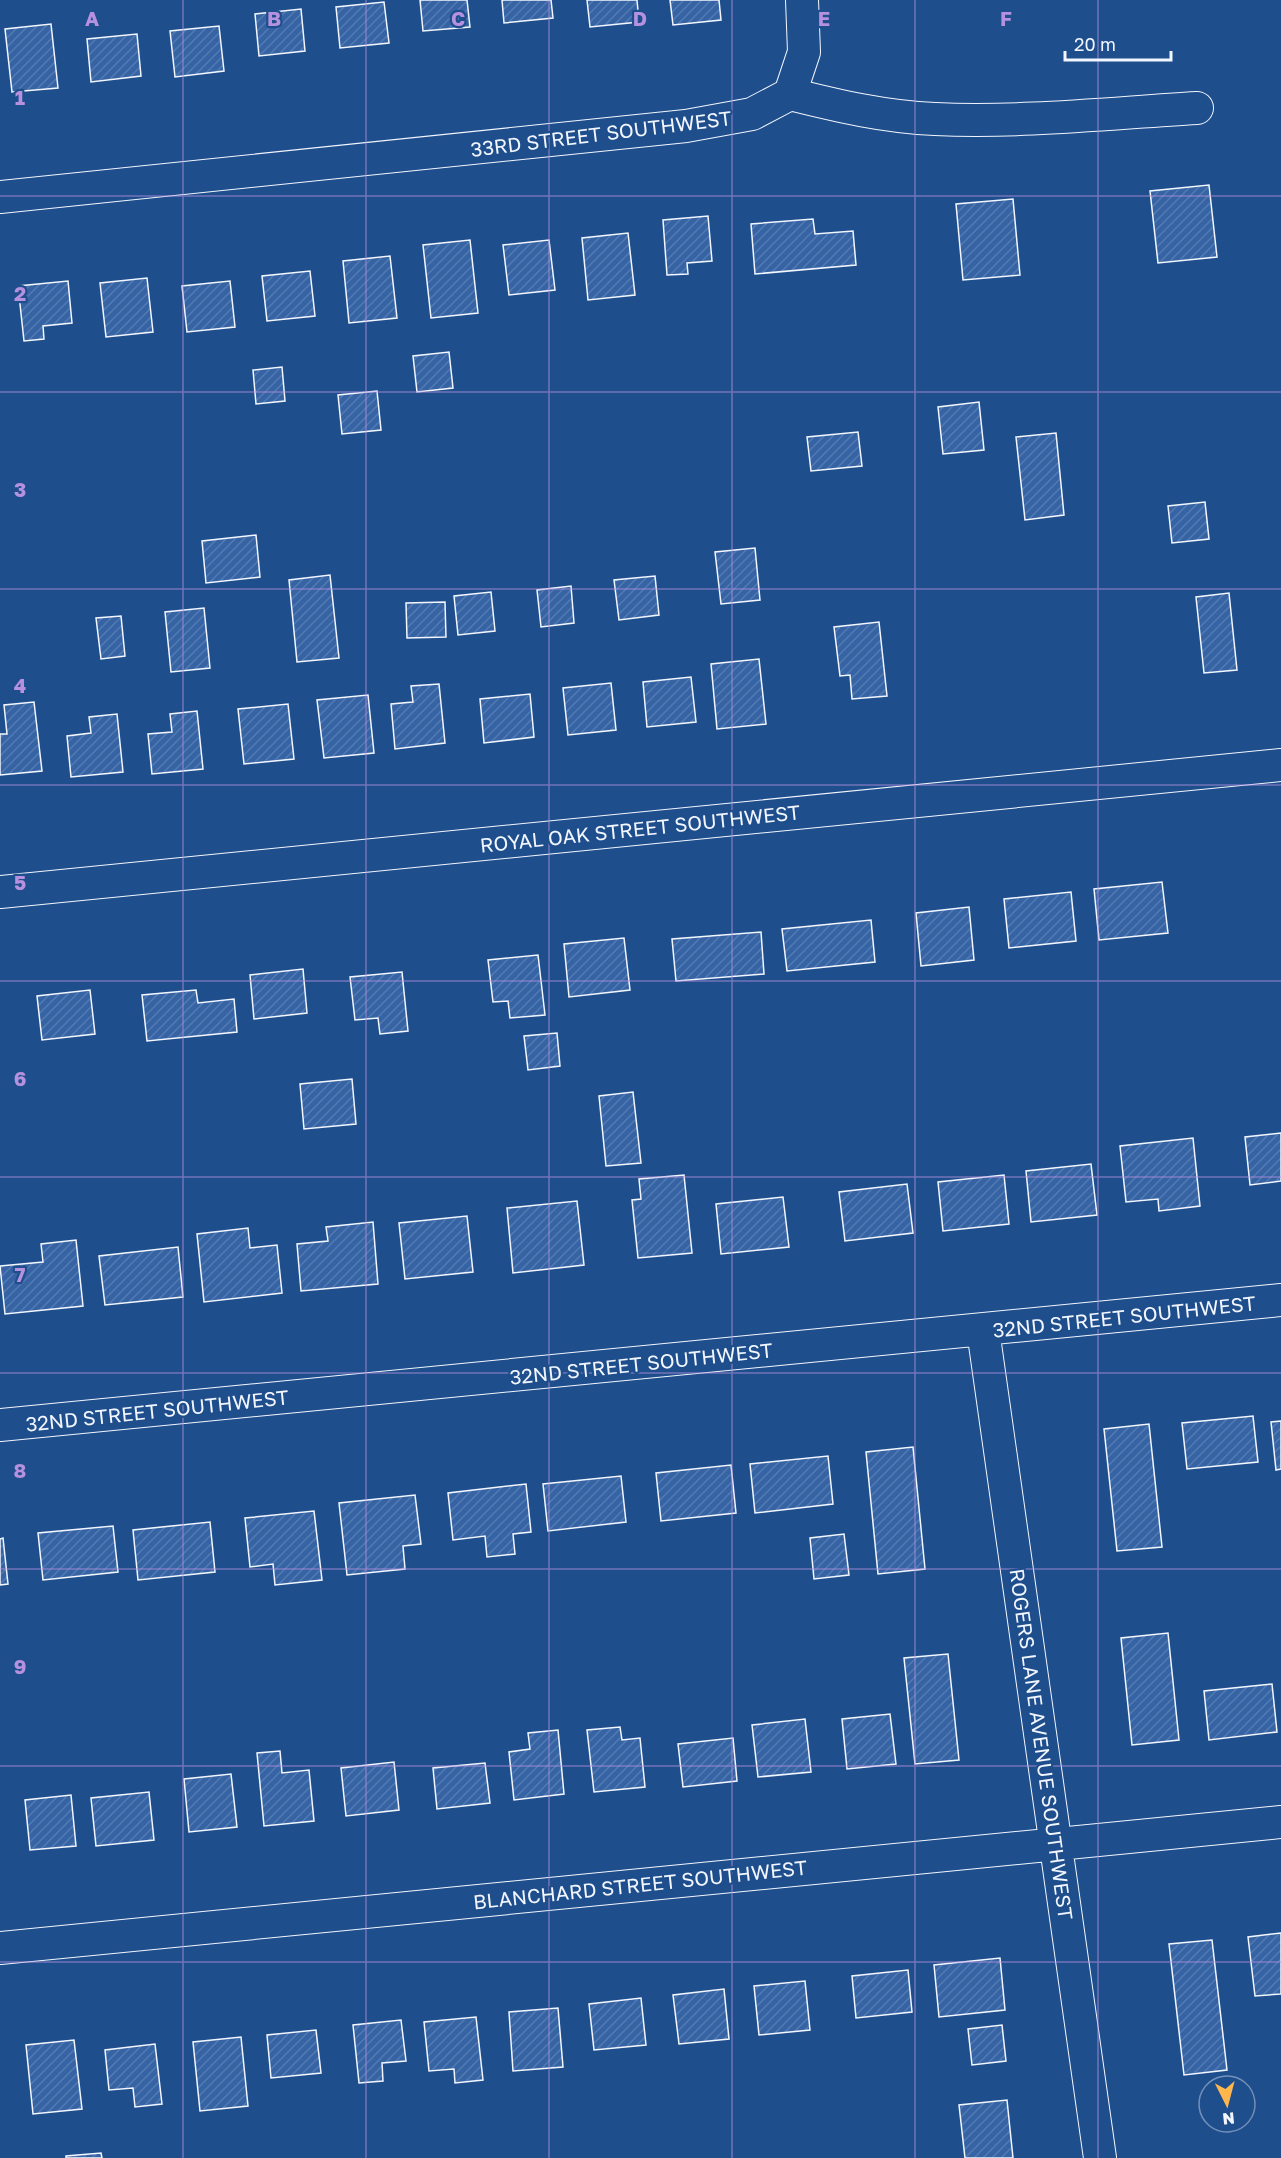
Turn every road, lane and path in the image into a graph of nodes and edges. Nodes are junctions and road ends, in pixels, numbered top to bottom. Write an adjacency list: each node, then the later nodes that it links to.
1 (802, 0): 2 (street)
2 (790, 94): 3 (street); 4 (street, 33RD STREET SOUTHWEST)
3 (1197, 108)
4 (0, 197)
5 (1281, 765): 6 (street, ROYAL OAK STREET SOUTHWEST)
6 (0, 892)
7 (1281, 1300): 8 (street, 32ND STREET SOUTHWEST)
8 (983, 1330): 9 (street, 32ND STREET SOUTHWEST); 11 (street, ROGERS LANE AVENUE SOUTHWEST)
9 (0, 1425)
10 (1281, 1822): 11 (street, BLANCHARD STREET SOUTHWEST)
11 (1057, 1842): 12 (street, BLANCHARD STREET SOUTHWEST); 13 (street, ROGERS LANE AVENUE SOUTHWEST)
12 (0, 1948)
13 (1101, 2158)

